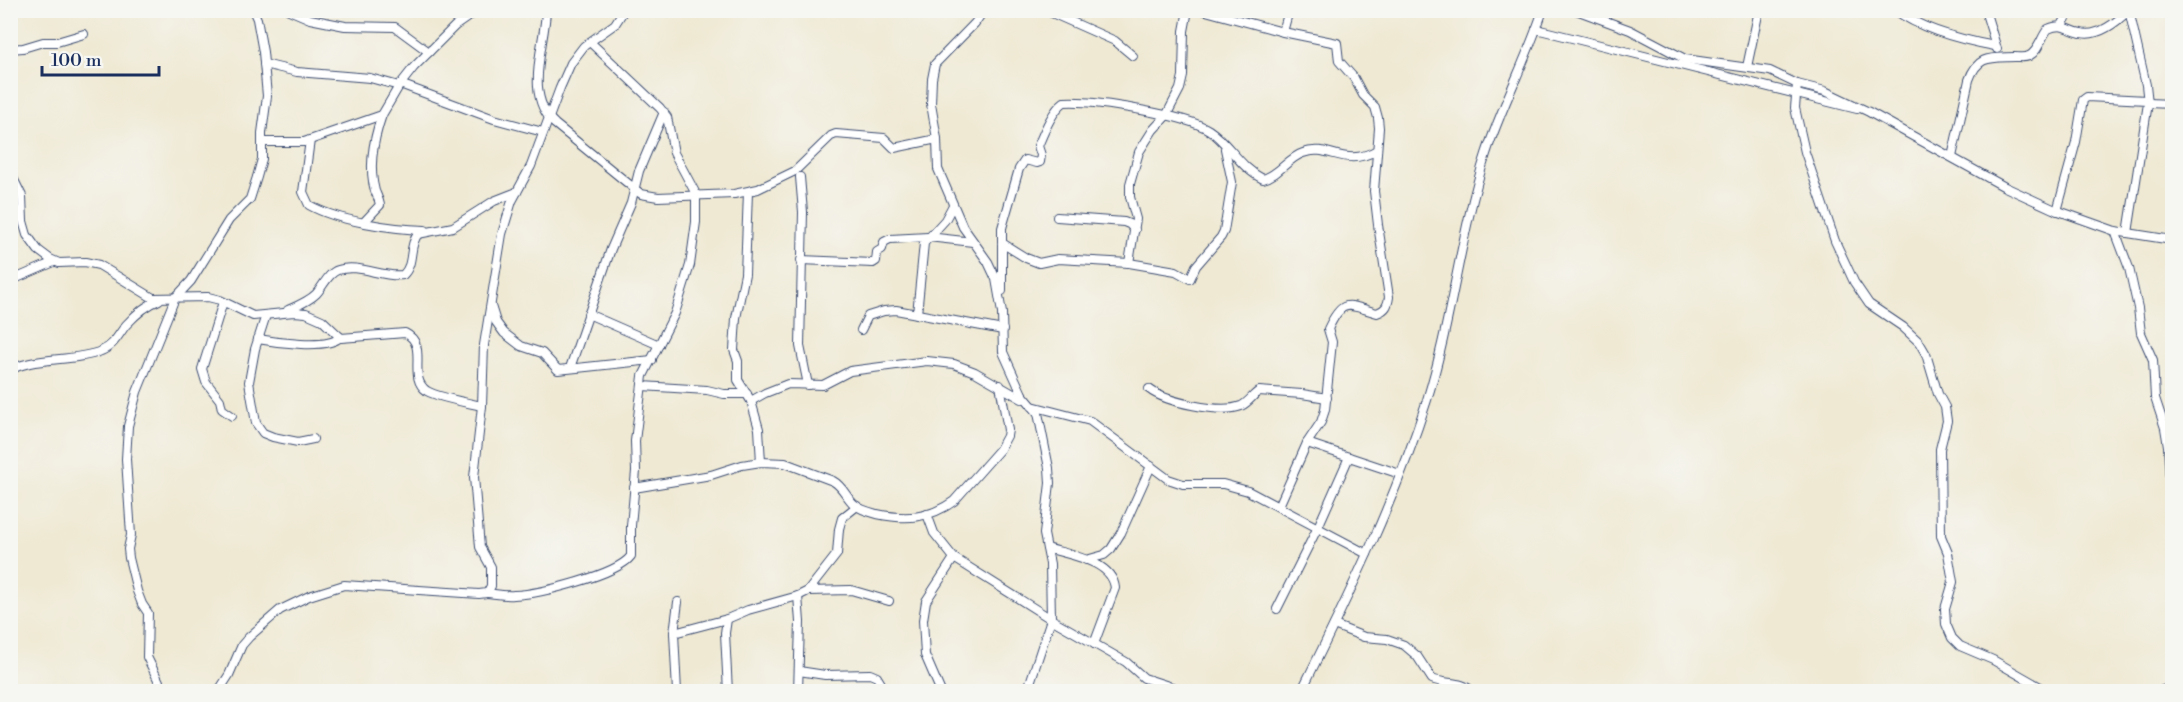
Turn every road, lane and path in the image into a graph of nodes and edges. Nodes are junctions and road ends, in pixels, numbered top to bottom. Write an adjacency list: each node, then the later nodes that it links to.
1 (253, 10): 28 (street)
2 (289, 10): 25 (street)
3 (478, 10): 25 (street)
4 (546, 10): 39 (street)
5 (624, 10): 22 (street)
6 (984, 10): 41 (street)
7 (1045, 10): 26 (street)
8 (1188, 10): 38 (street)
9 (1202, 10): 20 (street)
10 (1289, 10): 20 (street)
11 (1543, 10): 19 (street)
12 (1576, 10): 29 (street)
13 (1759, 10): 29 (street)
14 (1895, 10): 23 (street)
15 (1985, 10): 23 (street)
16 (2071, 10): 18 (street)
17 (2129, 10): 18 (street); 33 (street)
18 (2062, 25): 27 (street)
19 (1536, 29): 32 (street); 101 (street)
20 (1283, 32): 45 (street)
21 (84, 34): 24 (street)
22 (590, 42): 35 (street); 39 (street)
23 (1995, 46): 27 (street)
24 (10, 49)
25 (429, 52): 31 (street)
26 (1133, 56)
27 (2003, 58): 46 (street)
28 (264, 64): 31 (street); 43 (street)
29 (1747, 68): 30 (street)
30 (1797, 84): 32 (street); 36 (street)
31 (400, 85): 37 (street); 40 (street)
32 (1795, 95): 36 (street); 136 (street)
33 (2148, 101): 34 (street); 54 (street); 60 (street)
34 (2172, 104)
35 (664, 112): 49 (street); 52 (street)
36 (1869, 112): 46 (street)
37 (382, 115): 42 (street); 56 (street)
38 (1166, 116): 44 (street); 57 (street); 64 (street)
39 (549, 118): 40 (street); 49 (street)
40 (543, 132): 50 (street)
41 (937, 139): 51 (street); 63 (street)
42 (310, 140): 43 (street); 56 (street)
43 (262, 142): 69 (street)
44 (1224, 145): 45 (street); 67 (street)
45 (1377, 150): 91 (street)
46 (1952, 157): 54 (street)
47 (10, 172): 66 (street)
48 (800, 177): 65 (street)
49 (635, 190): 52 (street); 75 (street)
50 (518, 192): 58 (street); 73 (street)
51 (748, 192): 52 (street); 90 (street)
52 (696, 194): 82 (street)
53 (952, 207): 61 (street)
54 (2057, 211): 59 (street)
55 (1057, 217): 57 (street)
56 (364, 222): 58 (street)
57 (1135, 230): 67 (street)
58 (432, 231): 74 (street)
59 (2115, 231): 60 (street); 98 (street)
60 (2128, 233): 62 (street)
61 (928, 237): 63 (street); 65 (street); 76 (street)
62 (2172, 240)
63 (973, 242): 71 (street)
64 (1002, 243): 67 (street); 71 (street)
65 (801, 260): 86 (street)
66 (54, 261): 68 (street); 70 (street)
67 (1130, 263)
68 (10, 282)
69 (175, 298): 70 (street); 72 (street); 126 (street)
70 (160, 299): 85 (street)
71 (1001, 301): 79 (street)
72 (223, 302): 77 (street); 94 (street)
73 (490, 305): 84 (street); 92 (street)
74 (284, 312): 77 (street); 80 (street)
75 (588, 314): 82 (street); 84 (street)
76 (917, 314): 78 (street); 79 (street)
77 (266, 315): 81 (street)
78 (861, 330)
79 (1003, 330): 93 (street)
80 (340, 337): 81 (street); 92 (street)
81 (258, 339): 95 (street)
82 (659, 345): 83 (street)
83 (652, 360): 84 (street); 88 (street)
84 (570, 368)
85 (10, 371)
86 (808, 385): 87 (street); 90 (street)
87 (1000, 385): 93 (street); 105 (street)
88 (642, 386): 90 (street); 102 (street)
89 (1149, 389): 91 (street)
90 (749, 398): 99 (street)
91 (1327, 398): 96 (street)
92 (482, 406): 113 (street)
93 (1031, 406): 100 (street); 108 (street)
94 (232, 416)
95 (313, 439)
96 (1307, 443): 97 (street); 104 (street)
97 (1349, 457): 101 (street); 107 (street)
98 (2171, 460): 106 (street)
99 (761, 462): 102 (street); 103 (street)
100 (1151, 466): 104 (street); 111 (street)
101 (1400, 474): 109 (street)
102 (634, 488): 113 (street)
103 (857, 506): 105 (street); 112 (street)
104 (1279, 506): 107 (street)
105 (927, 514): 110 (street)
106 (2172, 519)
107 (1318, 527): 109 (street); 117 (street)
108 (1047, 548): 111 (street); 119 (street)
109 (1366, 554): 120 (street)
110 (954, 558): 119 (street); 131 (street)
111 (1086, 560): 122 (street)
112 (808, 591): 114 (street); 115 (street)
113 (486, 593): 127 (street)
114 (798, 596): 118 (street); 123 (street)
115 (889, 601)
116 (678, 602): 121 (street)
117 (1277, 609)
118 (727, 619): 121 (street); 128 (street)
119 (1050, 619): 122 (street); 132 (street)
120 (1334, 625): 134 (street); 135 (street)
121 (674, 633): 125 (street)
122 (1094, 644): 133 (street)
123 (799, 671): 129 (street); 130 (street)
124 (2172, 687): 137 (street)
125 (678, 690)
126 (164, 692)
127 (219, 692)
128 (728, 692)
129 (798, 692)
130 (886, 692)
131 (941, 692)
132 (1027, 692)
133 (1187, 692)
134 (1301, 692)
135 (1472, 692)
136 (2049, 692)
137 (2157, 692)

